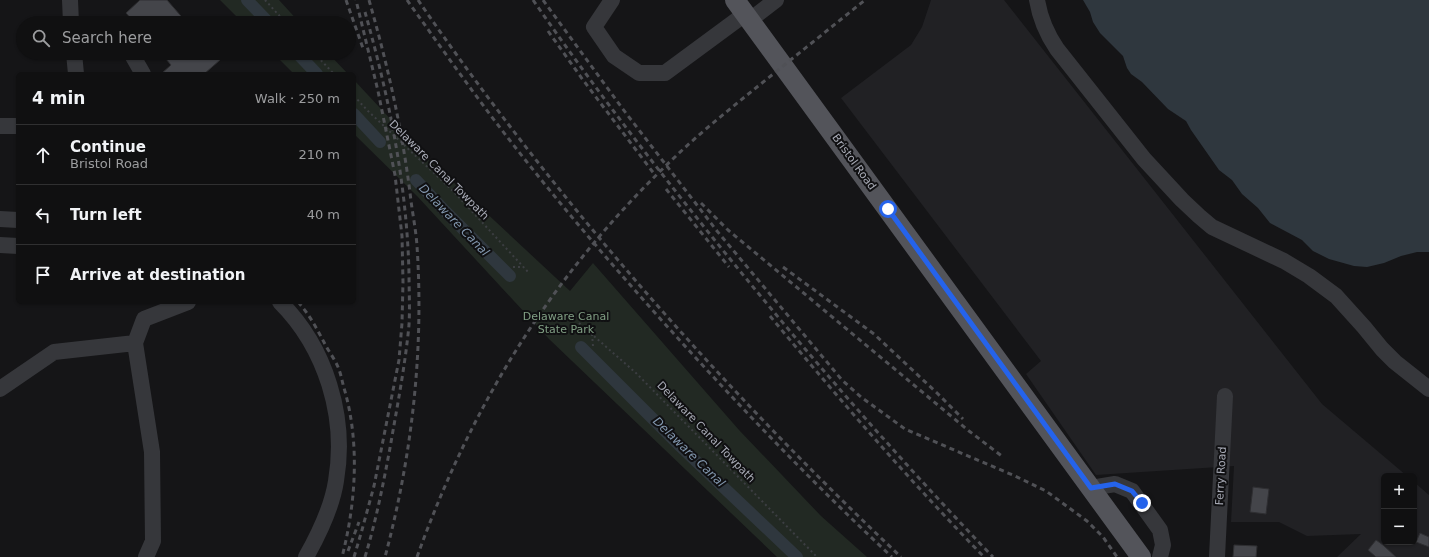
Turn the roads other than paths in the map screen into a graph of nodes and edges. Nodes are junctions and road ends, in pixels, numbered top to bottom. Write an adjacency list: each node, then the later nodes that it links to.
1 (70, 0): 6 (street)
2 (612, 0): 5 (street)
3 (776, 0): 5 (street)
4 (1036, 0): 21 (street)
5 (744, 11): 23 (main road, Bristol Road)
6 (71, 16)
7 (75, 60): 9 (street)
8 (135, 60): 10 (street)
9 (76, 72)
10 (142, 72)
11 (0, 126): 12 (street)
12 (16, 126)
13 (0, 219): 14 (street)
14 (16, 220)
15 (0, 245): 16 (street)
16 (16, 246)
17 (183, 304): 19 (street)
18 (282, 304): 25 (street)
19 (135, 343): 20 (street); 24 (street)
20 (0, 389)
21 (1429, 389)
22 (1225, 396): 28 (street, Ferry Road)
23 (1091, 488): 26 (main road, Bristol Road); 27 (street)
24 (146, 557)
25 (306, 557)
26 (1141, 557)
27 (1160, 557)
28 (1217, 557)

